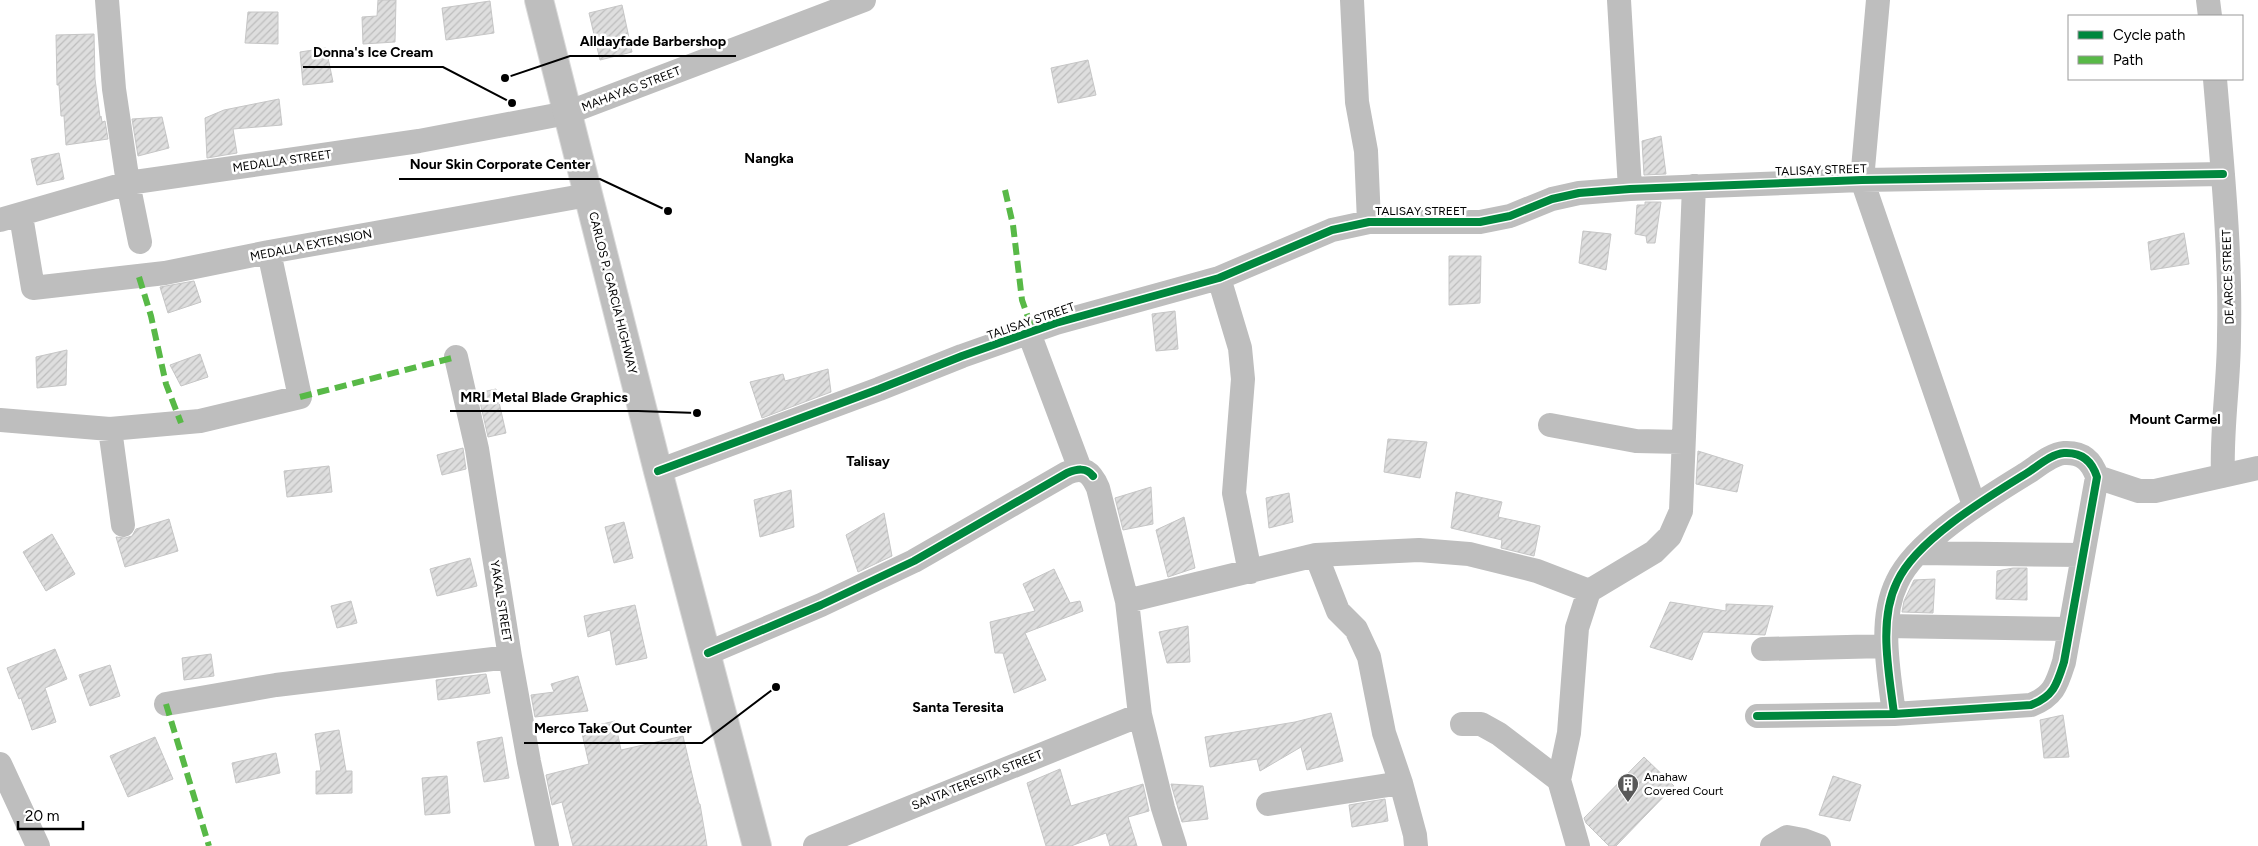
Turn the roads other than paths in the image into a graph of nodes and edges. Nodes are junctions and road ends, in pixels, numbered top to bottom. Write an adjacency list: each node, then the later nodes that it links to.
1 (107, 0): 14 (street)
2 (539, 0): 11 (highway, CARLOS P. GARCIA HIGHWAY)
3 (864, 0): 8 (street, MAHAYAG STREET)
4 (1352, 0): 19 (street)
5 (1619, 0): 16 (street)
6 (1878, 0): 13 (street)
7 (2208, 0): 9 (street)
8 (809, 9): 11 (street, MAHAYAG STREET)
9 (2210, 15)
10 (2215, 80): 12 (street, DE ARCE STREET)
11 (567, 113): 14 (street, MEDALLA STREET); 17 (highway, CARLOS P. GARCIA HIGHWAY)
12 (2223, 174): 13 (street, TALISAY STREET); 32 (street, DE ARCE STREET)
13 (1862, 180): 15 (street, TALISAY STREET); 34 (street)
14 (128, 183): 18 (street, MEDALLA STREET); 20 (street)
15 (1694, 186): 16 (street, TALISAY STREET); 28 (street)
16 (1630, 189): 19 (street, TALISAY STREET)
17 (588, 195): 21 (street, MEDALLA EXTENSION); 31 (highway, CARLOS P. GARCIA HIGHWAY)
18 (11, 218): 21 (street, MEDALLA EXTENSION)
19 (1369, 222): 22 (street, TALISAY STREET)
20 (140, 242)
21 (269, 252): 27 (street)
22 (1219, 278): 23 (street, TALISAY STREET); 39 (street)
23 (1029, 333): 30 (street); 31 (street, TALISAY STREET)
24 (456, 357): 46 (street, YAKAL STREET)
25 (0, 420): 27 (street)
26 (1550, 425): 28 (street)
27 (110, 429): 35 (street)
28 (1683, 442): 40 (street)
29 (2258, 468): 32 (street)
30 (1080, 470): 41 (street); 45 (street)
31 (658, 471): 45 (highway, CARLOS P. GARCIA HIGHWAY)
32 (2223, 476): 33 (street)
33 (2098, 477): 34 (street); 38 (street)
34 (1974, 505): 36 (street)
35 (123, 525)
36 (1918, 553): 38 (street); 43 (street)
37 (1316, 555): 39 (street); 40 (street); 54 (street)
38 (2083, 555): 42 (street)
39 (1250, 572): 41 (street)
40 (1589, 591): 53 (street)
41 (1127, 600): 49 (street)
42 (2070, 629): 43 (street); 48 (street)
43 (1887, 636): 44 (street); 48 (street)
44 (1763, 649)
45 (708, 653): 58 (highway, CARLOS P. GARCIA HIGHWAY)
46 (510, 656): 47 (street); 57 (street, YAKAL STREET)
47 (166, 704)
48 (1894, 714): 50 (street)
49 (1140, 715): 59 (street, SANTA TERESITA STREET); 60 (street)
50 (1757, 716)
51 (1462, 724): 53 (street)
52 (0, 764): 56 (street)
53 (1559, 780): 62 (street)
54 (1401, 783): 55 (street); 61 (street)
55 (1268, 804)
56 (38, 846)
57 (547, 846)
58 (757, 846)
59 (815, 846)
60 (1175, 846)
61 (1416, 846)
62 (1578, 846)
63 (1772, 846): 64 (street)
64 (1819, 846)

